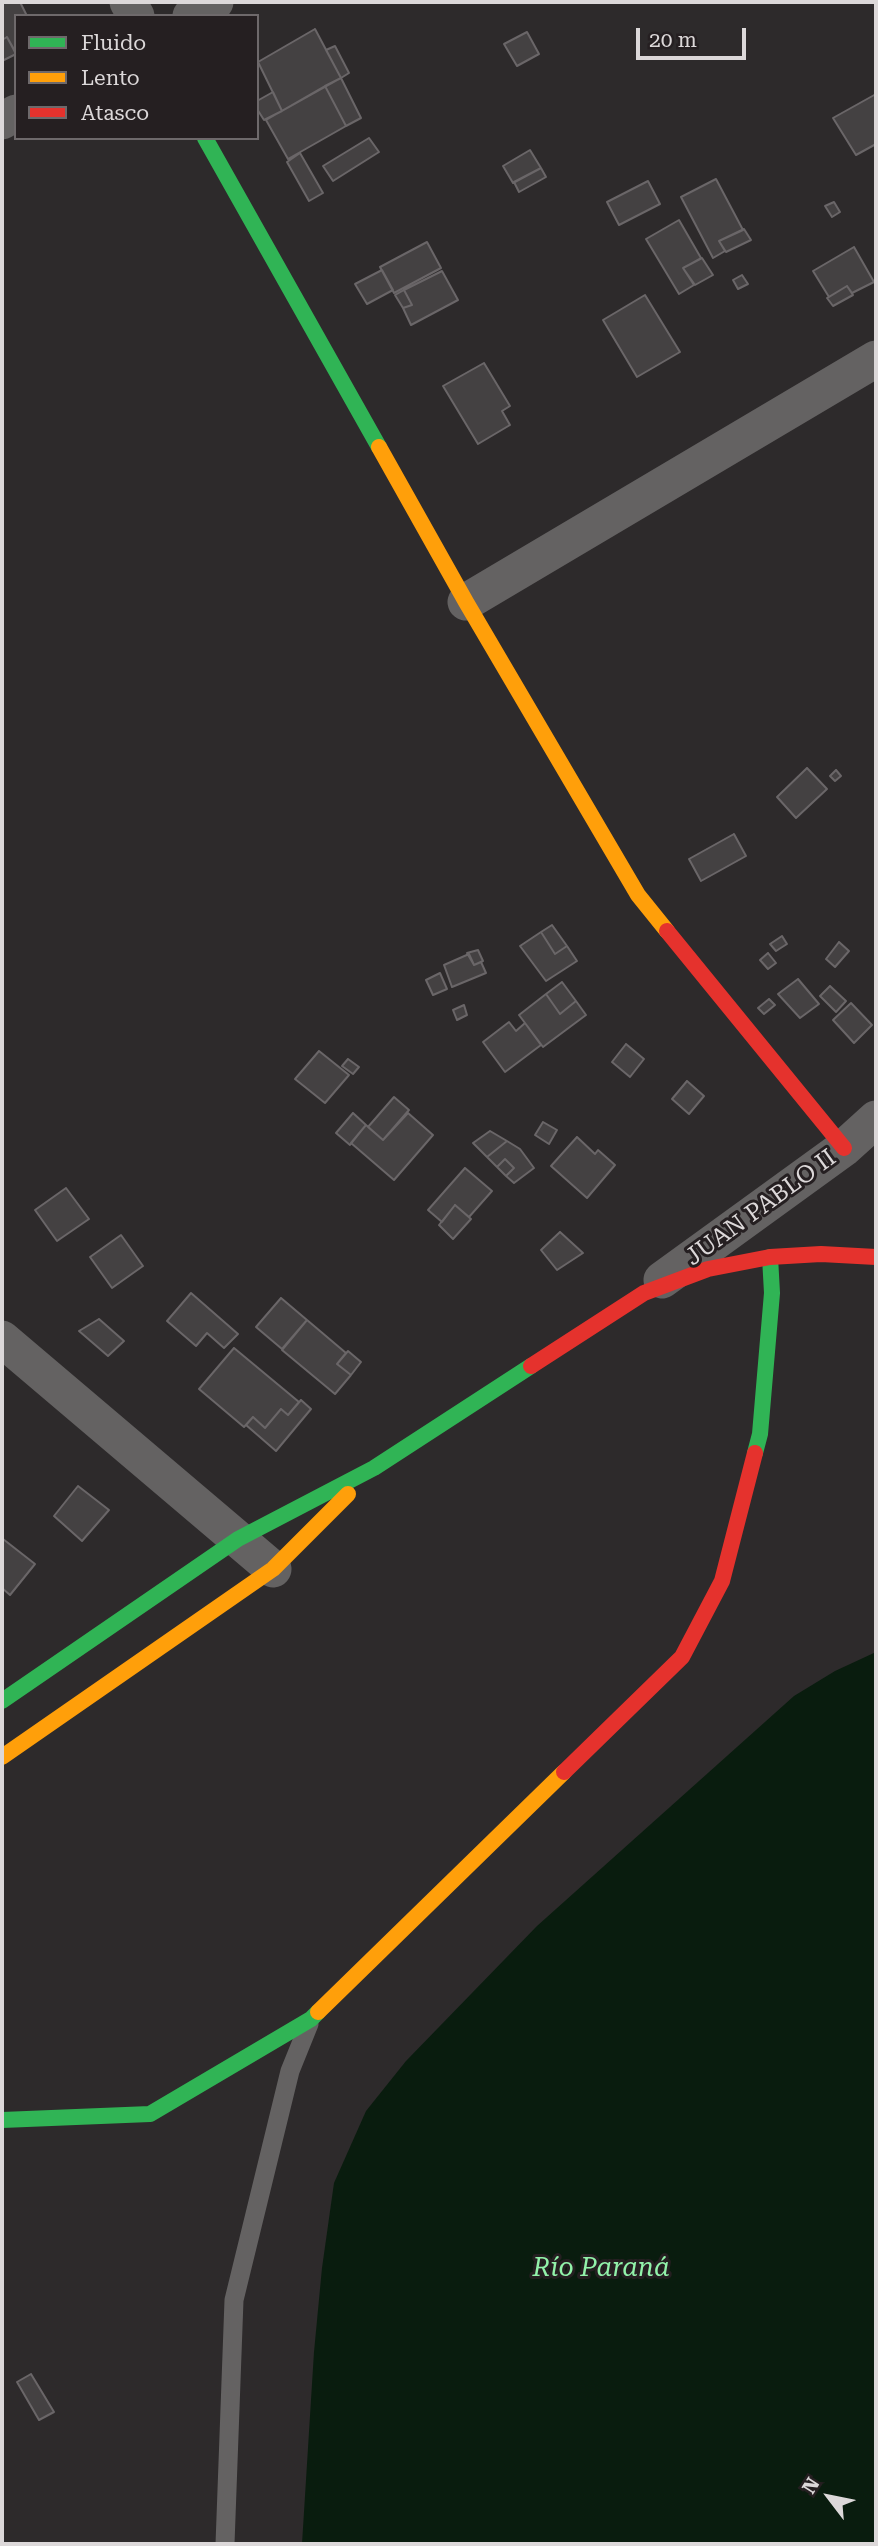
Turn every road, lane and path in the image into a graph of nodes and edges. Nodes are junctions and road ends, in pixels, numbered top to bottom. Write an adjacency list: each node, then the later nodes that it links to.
1 (215, 2): 2 (street)
2 (194, 14)
3 (206, 140): 5 (street)
4 (876, 359): 5 (street)
5 (466, 602): 7 (street)
6 (876, 1119): 7 (street, JUAN PABLO II)
7 (844, 1148): 10 (street, JUAN PABLO II)
8 (770, 1256): 9 (street); 10 (street); 17 (street)
9 (876, 1257)
10 (644, 1293): 12 (street)
11 (2, 1339): 13 (street)
12 (374, 1468): 13 (street); 14 (street)
13 (238, 1539): 14 (street); 15 (street)
14 (273, 1569): 16 (street)
15 (2, 1701)
16 (2, 1757)
17 (311, 2020): 18 (street); 19 (lane)
18 (2, 2120)
19 (225, 2544)

